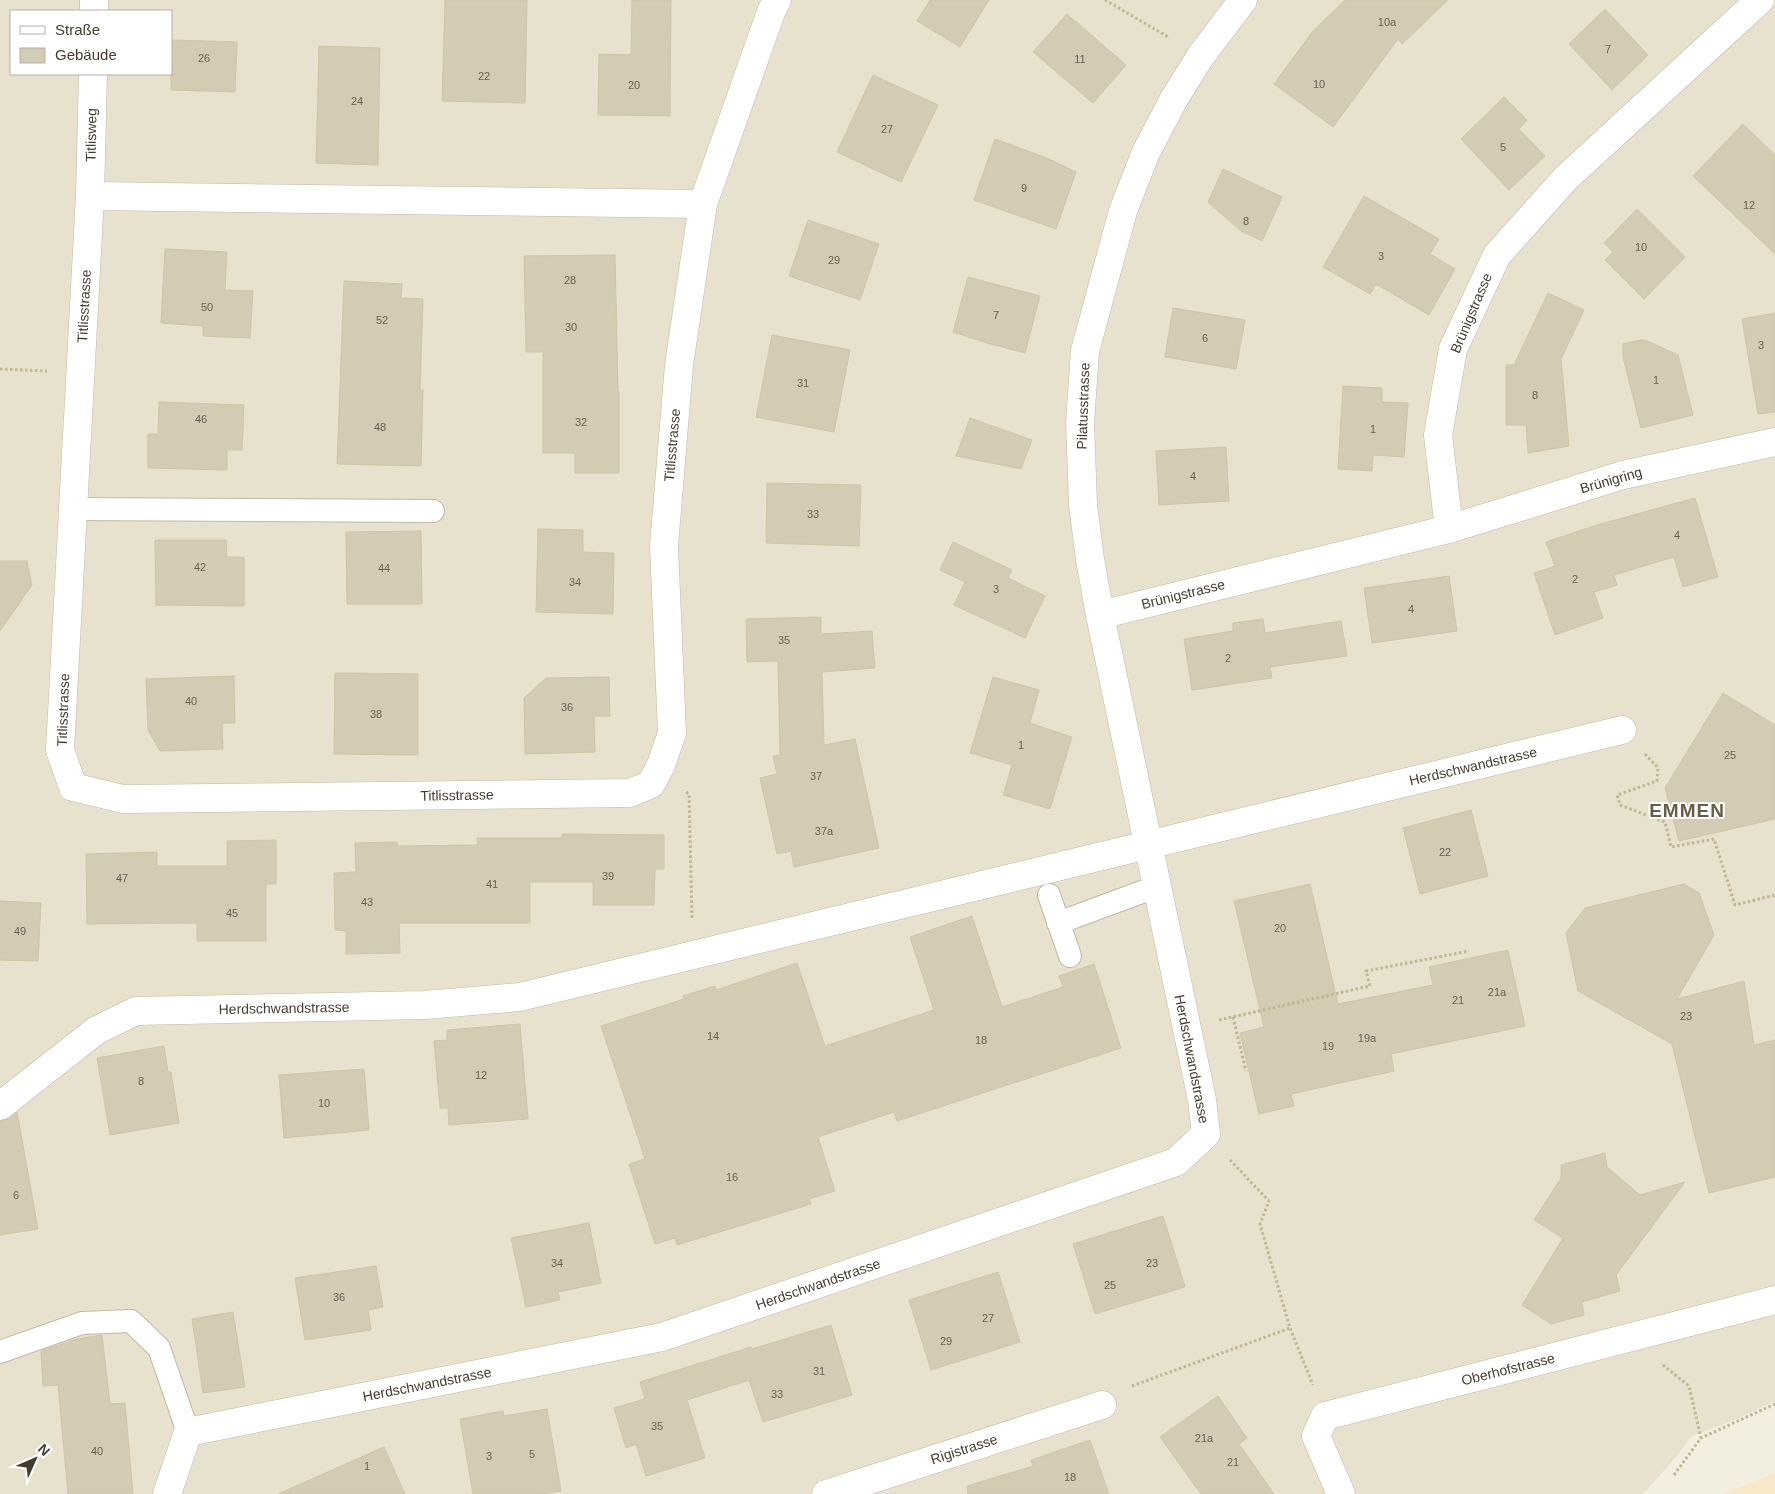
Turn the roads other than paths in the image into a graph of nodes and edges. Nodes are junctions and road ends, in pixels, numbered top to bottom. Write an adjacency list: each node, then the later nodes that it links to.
1 (777, 0): 6 (street, Titlisstrasse)
2 (1243, 0): 11 (street, Pilatusstrasse)
3 (1760, 0): 10 (street, Brünigstrasse)
4 (93, 75): 5 (street, Titlisweg)
5 (90, 196): 6 (street); 8 (street, Titlisstrasse)
6 (703, 204): 8 (street, Titlisstrasse)
7 (1775, 442): 10 (street, Brünigring)
8 (73, 509): 9 (lane)
9 (433, 511)
10 (1449, 529): 11 (street, Brünigstrasse)
11 (1100, 615): 13 (street, Pilatusstrasse)
12 (1622, 730): 13 (street, Herdschwandstrasse)
13 (1149, 844): 14 (street, Herdschwandstrasse); 18 (street, Herdschwandstrasse)
14 (1158, 886): 16 (lane); 22 (street, Herdschwandstrasse)
15 (1049, 896): 16 (lane)
16 (1058, 923): 17 (lane)
17 (1070, 956)
18 (0, 1106)
19 (1775, 1300): 25 (street, Oberhofstrasse)
20 (0, 1352): 22 (lane)
21 (1102, 1405): 24 (street, Rigistrasse)
22 (188, 1432): 23 (street)
23 (167, 1494)
24 (826, 1494)
25 (1341, 1494)

